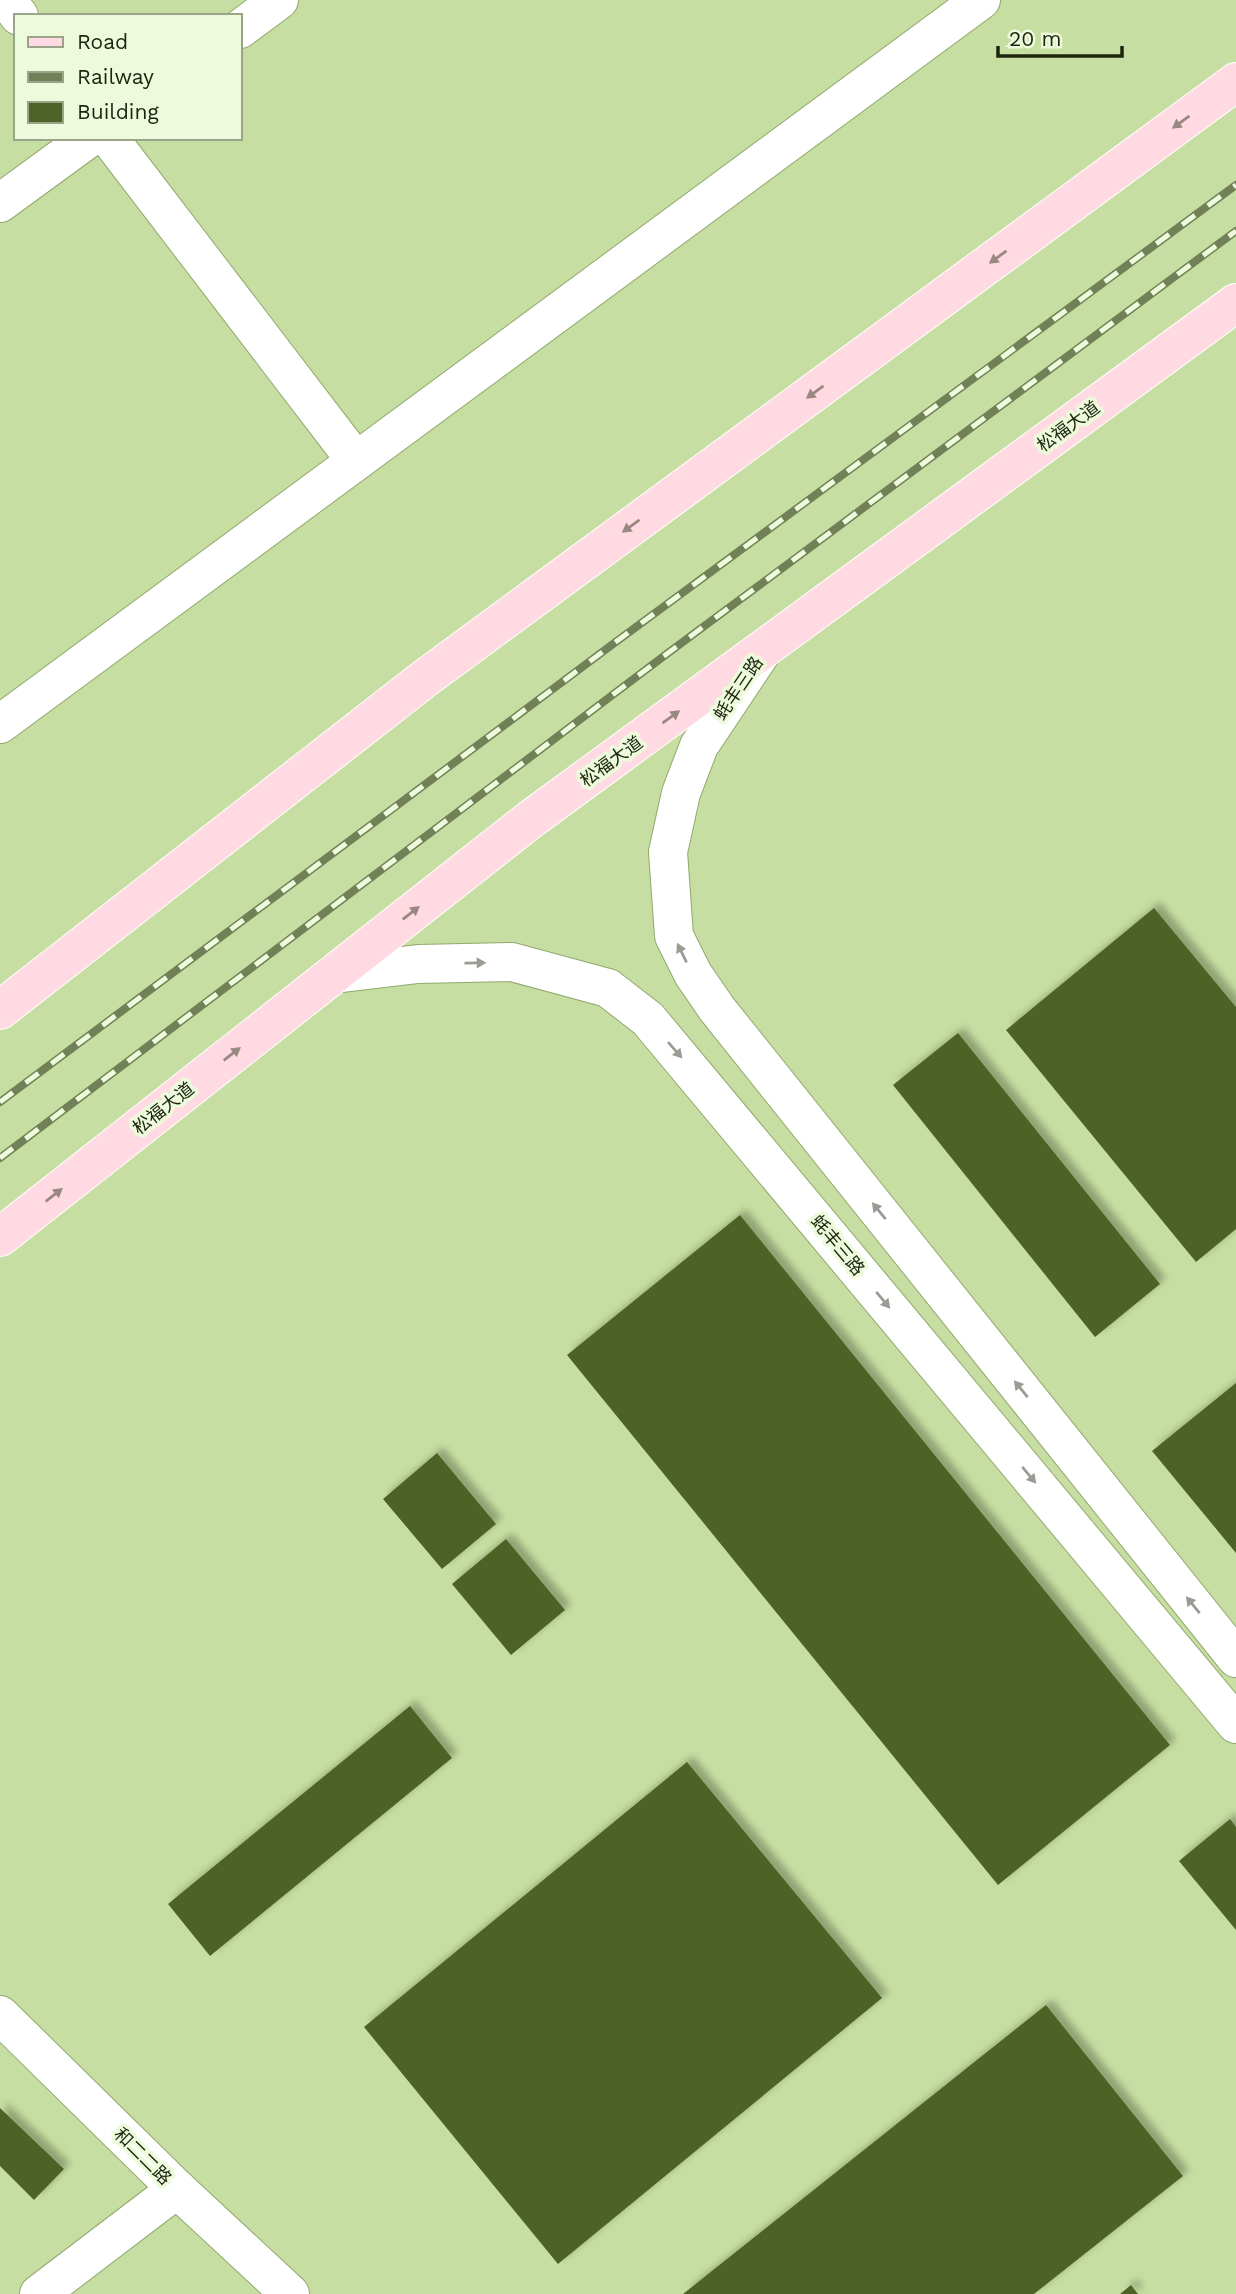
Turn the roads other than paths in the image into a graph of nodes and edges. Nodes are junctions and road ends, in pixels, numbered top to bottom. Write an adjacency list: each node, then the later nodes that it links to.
1 (279, 0): 3 (street)
2 (981, 0): 9 (street)
3 (242, 28)
4 (1236, 82): 13 (main road, one-way to 13)
5 (86, 140): 7 (street)
6 (111, 140): 9 (street)
7 (0, 203)
8 (1236, 303): 10 (main road, 松福大道)
9 (356, 461): 11 (street)
10 (764, 648): 12 (main road, 松福大道, one-way to 10); 15 (street, 蚝丰三路, one-way to 10)
11 (0, 724)
12 (334, 974): 14 (main road, 松福大道, one-way to 12); 16 (street, 蚝丰三路, one-way to 16)
13 (0, 1010)
14 (0, 1237)
15 (1236, 1658)
16 (1236, 1724)
17 (0, 2015): 18 (street, 和二二路)
18 (177, 2189): 19 (street); 20 (street, 和二二路)
19 (39, 2294)
20 (290, 2294)

